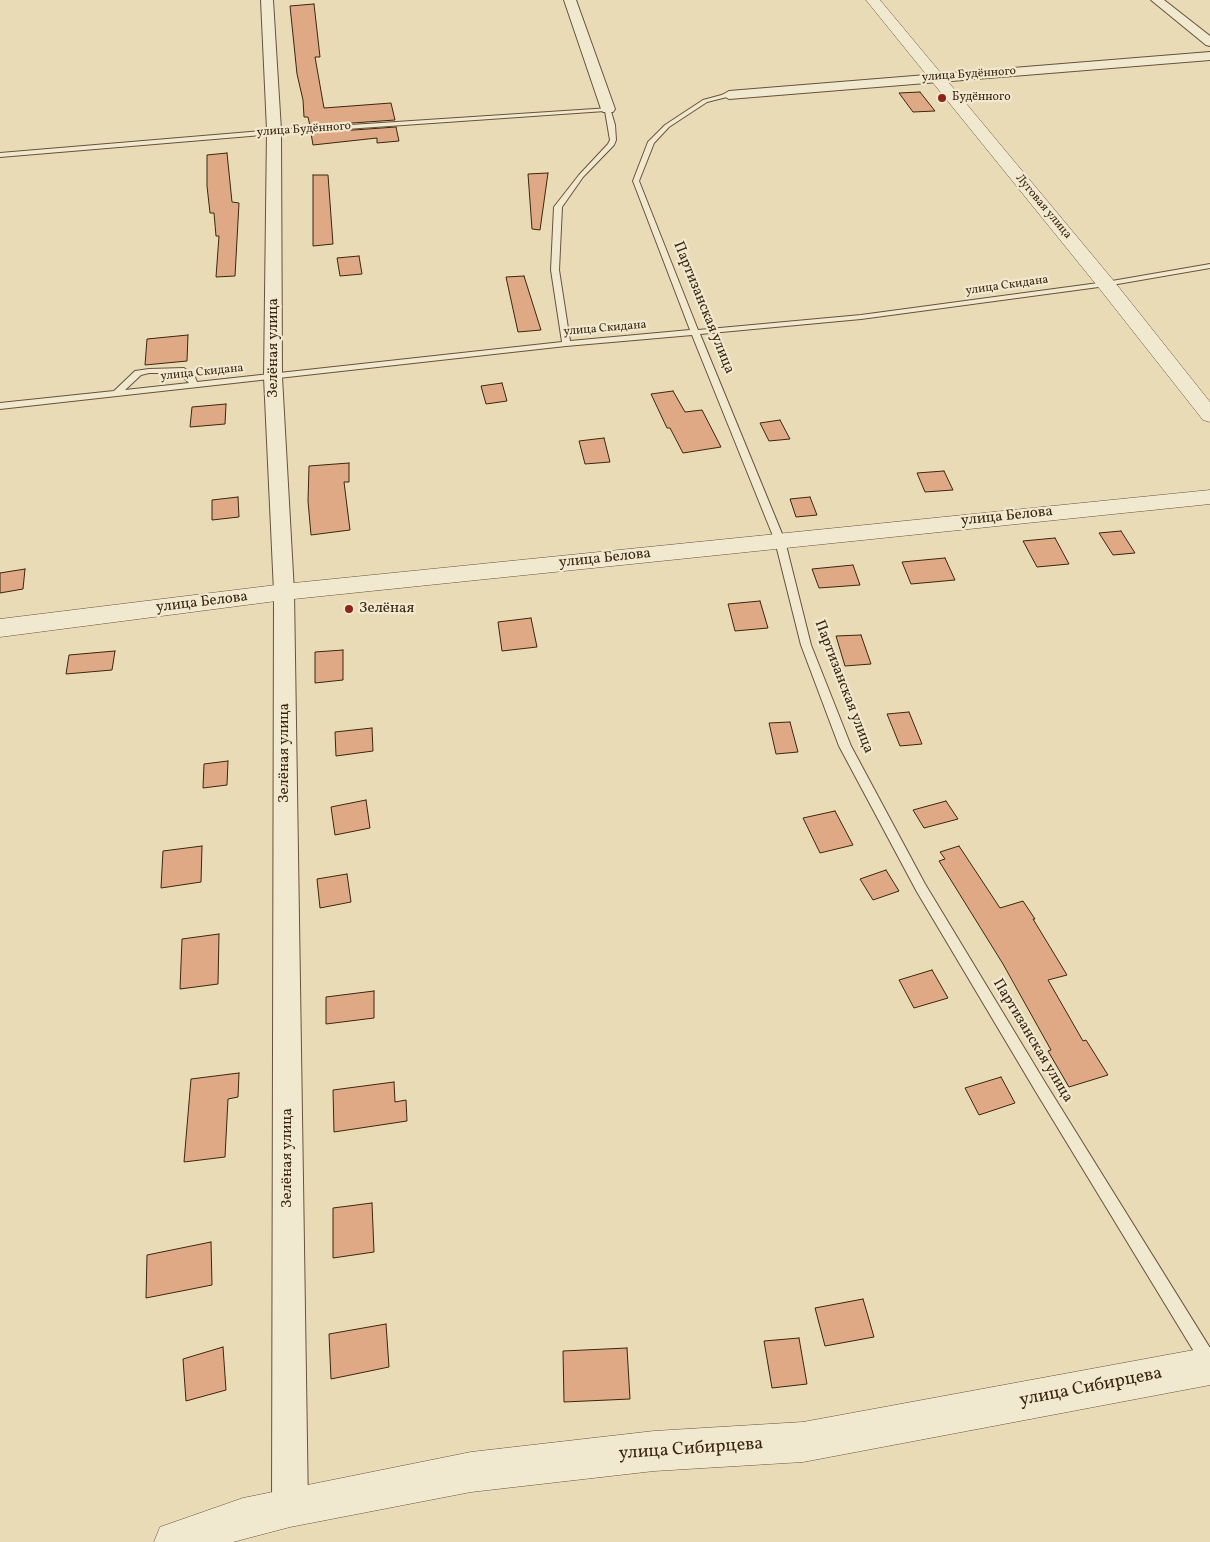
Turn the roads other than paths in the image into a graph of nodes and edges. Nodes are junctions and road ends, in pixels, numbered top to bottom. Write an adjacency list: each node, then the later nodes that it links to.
1 (267, 0): 10 (street, Зелёная улица)
2 (570, 0): 9 (street)
3 (873, 0): 7 (street, Луговая улица)
4 (1157, 0): 5 (street)
5 (1210, 42)
6 (1210, 56): 7 (street, улица Будённого)
7 (935, 78): 8 (street, улица Будённого); 13 (street, Луговая улица)
8 (729, 95): 14 (lane, Партизанская улица)
9 (608, 109): 10 (lane, улица Будённого); 15 (lane)
10 (274, 132): 11 (lane, улица Будённого); 16 (street, Зелёная улица)
11 (0, 155)
12 (1210, 266): 13 (lane, улица Скидана)
13 (1106, 284): 14 (lane, улица Скидана); 20 (street, Луговая улица)
14 (695, 333): 15 (lane, улица Скидана); 22 (lane, Партизанская улица)
15 (566, 344): 16 (lane, улица Скидана)
16 (272, 377): 17 (lane, улица Скидана); 23 (street, Зелёная улица)
17 (194, 386): 18 (lane, улица Скидана); 18 (lane)
18 (116, 394): 19 (lane, улица Скидана)
19 (0, 406)
20 (1210, 416)
21 (1210, 497): 22 (street, улица Белова)
22 (780, 541): 23 (street, улица Белова); 25 (lane, Партизанская улица)
23 (284, 592): 24 (street, улица Белова); 27 (street, Зелёная улица)
24 (0, 628)
25 (1210, 1362)
26 (1210, 1366): 27 (street, улица Сибирцева)
27 (290, 1507): 28 (street, улица Сибирцева)
28 (175, 1542)

